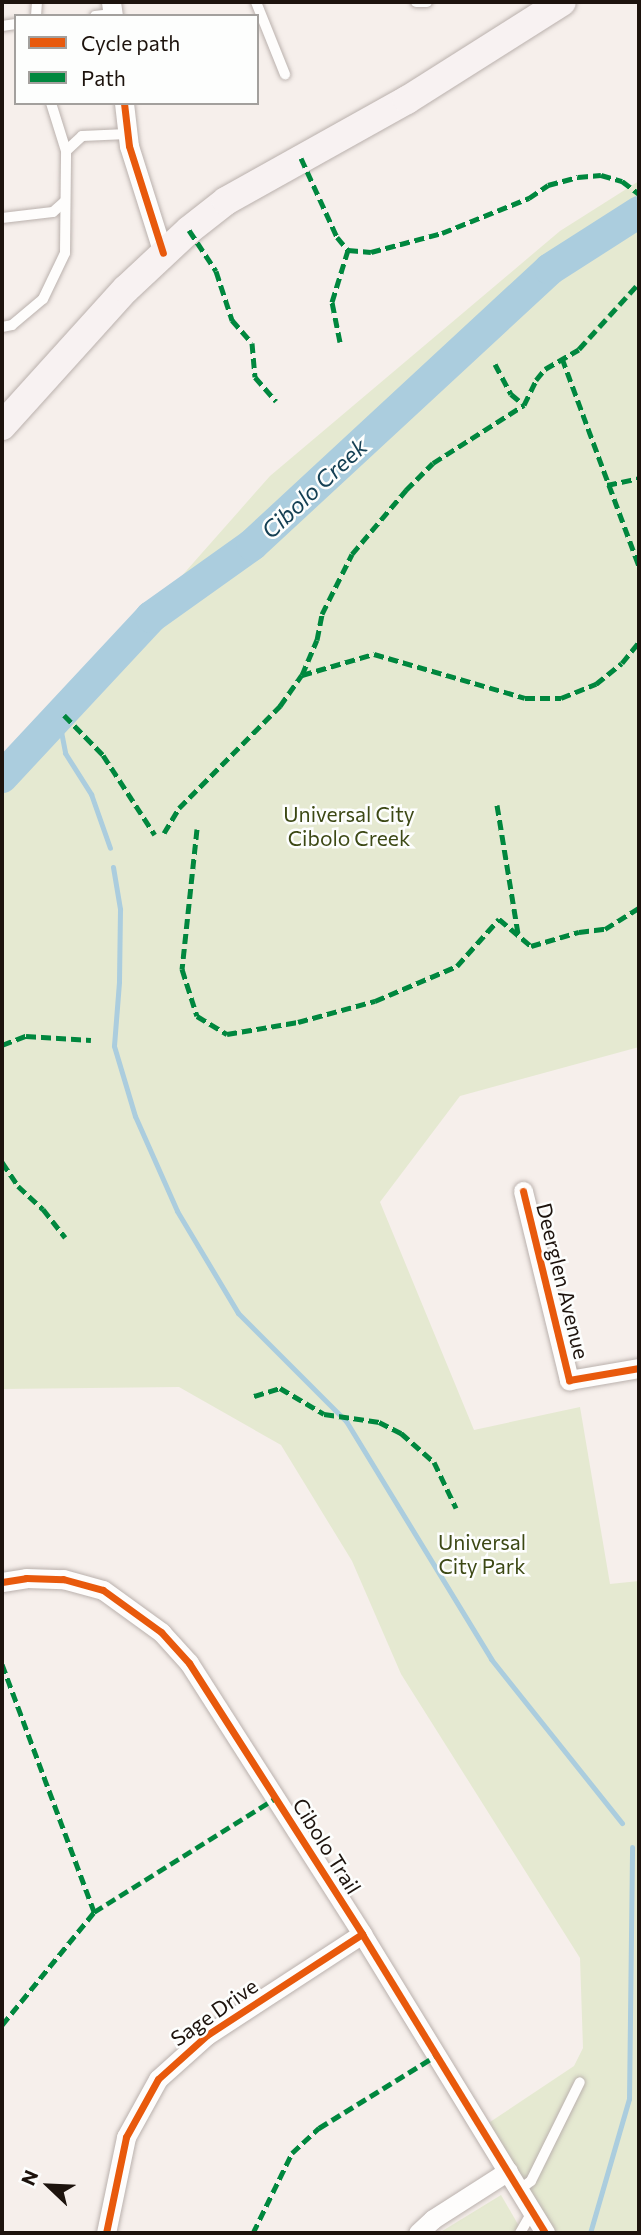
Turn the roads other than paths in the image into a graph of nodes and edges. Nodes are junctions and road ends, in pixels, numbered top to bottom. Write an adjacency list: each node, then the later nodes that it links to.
1 (256, 2): 5 (lane)
2 (416, 2): 3 (lane)
3 (427, 2)
4 (547, 6): 12 (main road)
5 (285, 74)
6 (52, 105): 9 (lane)
7 (124, 105): 8 (street)
8 (127, 134): 9 (lane); 12 (street)
9 (65, 151): 10 (lane)
10 (64, 202): 11 (lane); 13 (lane)
11 (2, 218)
12 (163, 253): 14 (main road)
13 (2, 327)
14 (2, 426)
15 (523, 1191): 16 (street, Deerglen Avenue)
16 (639, 1368)
17 (2, 1582): 18 (street, Cibolo Trail)
18 (362, 1934): 20 (street, Cibolo Trail); 23 (street, Sage Drive)
19 (580, 2082): 21 (lane)
20 (508, 2171): 21 (street, Cibolo Trail); 24 (street)
21 (519, 2190): 22 (street, Cibolo Trail)
22 (532, 2211): 25 (lane); 26 (street, Cibolo Trail)
23 (106, 2233)
24 (418, 2233)
25 (520, 2233)
26 (545, 2233)

